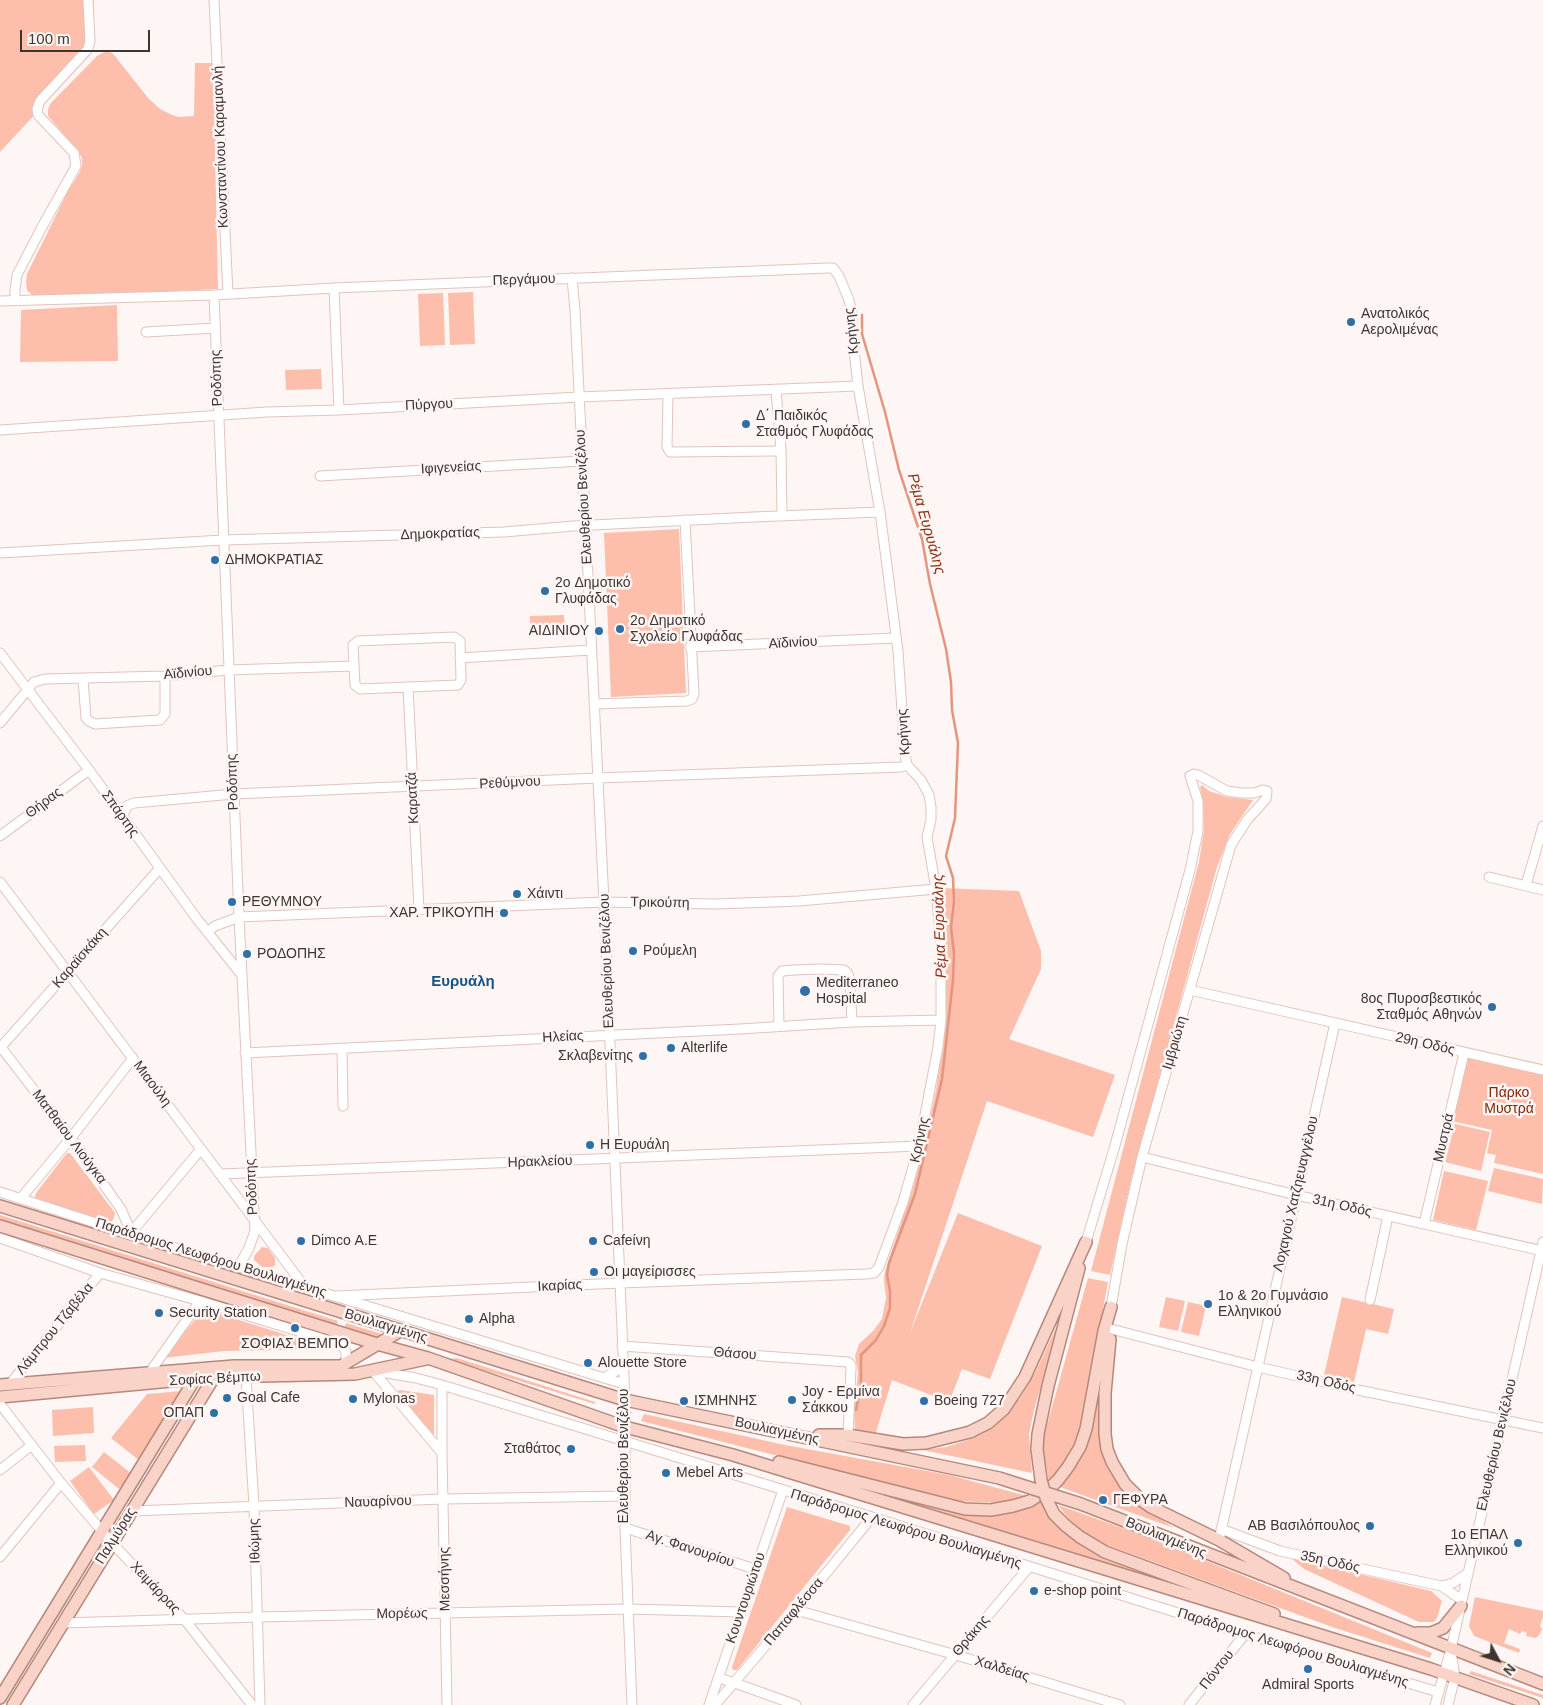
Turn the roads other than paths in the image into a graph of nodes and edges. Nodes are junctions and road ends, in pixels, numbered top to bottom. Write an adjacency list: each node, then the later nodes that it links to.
1 (88, 0): 8 (street)
2 (214, 0): 6 (street, Κωνσταντίνου Καραμανλή)
3 (834, 268): 4 (street, Περγάμου); 12 (street, Κρήνης)
4 (572, 278): 5 (street, Περγάμου); 15 (street, Ελευθερίου Βενιζέλου)
5 (334, 288): 6 (street, Περγάμου); 16 (street)
6 (228, 294): 7 (street, Περγάμου)
7 (214, 295): 8 (street, Περγάμου); 10 (street, Ροδόπης)
8 (15, 300): 9 (street, Περγάμου)
9 (0, 301)
10 (215, 328): 11 (street); 17 (street, Ροδόπης)
11 (146, 332)
12 (858, 386): 13 (street, Πύργου); 22 (street, Κρήνης)
13 (776, 390): 14 (street, Πύργου); 19 (street)
14 (668, 394): 15 (street, Πύργου); 19 (street)
15 (579, 397): 16 (street, Πύργου); 20 (street, Ελευθερίου Βενιζέλου)
16 (339, 410): 17 (street, Πύργου)
17 (218, 417): 18 (street, Πύργου); 26 (street, Ροδόπης)
18 (0, 430)
19 (781, 449): 23 (street)
20 (582, 461): 21 (street, Ιφιγενείας); 25 (street, Ελευθερίου Βενιζέλου)
21 (320, 476)
22 (880, 512): 23 (street, Δημοκρατίας); 28 (street, Κρήνης)
23 (782, 516): 24 (street, Δημοκρατίας)
24 (685, 520): 25 (street, Δημοκρατίας); 29 (street)
25 (586, 526): 26 (street, Δημοκρατίας); 30 (street, Ελευθερίου Βενιζέλου)
26 (223, 540): 27 (street, Δημοκρατίας); 34 (street, Ροδόπης)
27 (0, 553)
28 (896, 638): 29 (street, Αϊδινίου); 41 (street, Κρήνης)
29 (690, 647): 39 (street)
30 (591, 650): 32 (street); 39 (street, Ελευθερίου Βενιζέλου)
31 (0, 653): 38 (street, Σπάρτης)
32 (460, 658): 33 (street); 37 (street)
33 (353, 666): 34 (street, Αϊδινίου); 37 (street)
34 (228, 670): 35 (street, Αϊδινίου); 45 (street, Ροδόπης)
35 (165, 676): 36 (street, Αϊδινίου); 36 (street)
36 (83, 679): 38 (street, Αϊδινίου)
37 (408, 687): 44 (street, Καρατζά)
38 (27, 690): 40 (street); 42 (street, Σπάρτης)
39 (594, 704): 43 (street, Ελευθερίου Βενιζέλου)
40 (0, 723)
41 (907, 765): 43 (street, Ρεθύμνου); 53 (street, Κρήνης)
42 (89, 770): 46 (street, Σπάρτης); 48 (street, Θήρας)
43 (598, 778): 44 (street, Ρεθύμνου); 55 (street, Ελευθερίου Βενιζέλου)
44 (412, 787): 45 (street, Ρεθύμνου); 56 (street, Καρατζά)
45 (234, 794): 46 (street, Ρεθύμνου); 57 (street, Ροδόπης)
46 (122, 818): 49 (street, Σπάρτης)
47 (1543, 826): 52 (street)
48 (0, 836)
49 (160, 868): 58 (street, Σπάρτης); 59 (street, Καραϊσκάκη)
50 (1489, 877): 52 (street)
51 (0, 882): 59 (street, Μιαούλη)
52 (1526, 886): 54 (street)
53 (936, 889): 55 (street, Τρικούπη); 62 (street, Κρήνης)
54 (1543, 890)
55 (604, 902): 56 (street, Τρικούπη); 66 (street, Ελευθερίου Βενιζέλου)
56 (419, 910): 57 (street, Τρικούπη)
57 (239, 917): 58 (street, Τρικούπη); 60 (street, Ροδόπης)
58 (208, 932): 60 (street, Σπάρτης)
59 (68, 972): 67 (street, Καραϊσκάκη); 71 (street, Μιαούλη)
60 (241, 974): 69 (street, Ροδόπης)
61 (1190, 990): 64 (street, 29η Οδός); 77 (street, Ιμβριώτη); 91 (street, Ιμβριώτη)
62 (941, 1020): 63 (street, Ηλείας); 75 (street, Κρήνης)
63 (852, 1022): 65 (street, Ηλείας); 65 (street)
64 (1335, 1023): 70 (street, 29η Οδός); 82 (street, Λοχαγού Χατζηευαγγέλου)
65 (779, 1026): 66 (street, Ηλείας)
66 (610, 1035): 68 (street, Ηλείας); 78 (street, Ελευθερίου Βενιζέλου)
67 (0, 1047): 74 (street, Ματθαίου Λιούγκα)
68 (342, 1048): 69 (street, Ηλείας); 73 (street)
69 (245, 1053): 79 (street, Ροδόπης)
70 (1464, 1053): 72 (street, 29η Οδός); 87 (street, Μυστρά)
71 (133, 1058): 74 (street); 76 (street, Μιαούλη)
72 (1543, 1070)
73 (343, 1106)
74 (70, 1138): 83 (street); 89 (street, Ματθαίου Λιούγκα)
75 (919, 1146): 78 (street, Ηρακλείου); 96 (street, Κρήνης)
76 (200, 1149): 80 (street, Μιαούλη); 89 (street)
77 (1142, 1157): 82 (street, 31η Οδός); 103 (street, Ιμβριώτη)
78 (615, 1159): 79 (street, Ηρακλείου); 98 (street, Ελευθερίου Βενιζέλου)
79 (252, 1173): 80 (street, Ηρακλείου); 86 (street, Ροδόπης)
80 (220, 1174): 86 (street, Μιαούλη)
81 (0, 1192): 83 (street, Παράδρομος Λεωφόρου Βουλιαγμένης)
82 (1296, 1196): 85 (street, 31η Οδός); 112 (street, Λοχαγού Χατζηευαγγέλου)
83 (21, 1198): 89 (street, Παράδρομος Λεωφόρου Βουλιαγμένης)
84 (0, 1206): 105 (main road, Βουλιαγμένης)
85 (1388, 1216): 87 (street, 31η Οδός); 101 (street)
86 (254, 1220): 93 (street, Μιαούλη); 94 (street, Ροδόπης)
87 (1424, 1224): 92 (street, 31η Οδός)
88 (0, 1226): 106 (main road, Βουλιαγμένης)
89 (131, 1233): 94 (street, Παράδρομος Λεωφόρου Βουλιαγμένης)
90 (0, 1238): 95 (street)
91 (1086, 1242): 130 (main road); 163 (main road, bridge)
92 (1542, 1248): 126 (street, Ελευθερίου Βενιζέλου)
93 (286, 1262): 97 (street); 99 (street, Μιαούλη)
94 (239, 1266): 97 (street, Παράδρομος Λεωφόρου Βουλιαγμένης)
95 (100, 1273): 102 (street); 120 (street, Λάμπρου Τζαβέλα)
96 (874, 1273): 98 (street, Ικαρίας)
97 (275, 1278): 99 (street, Παράδρομος Λεωφόρου Βουλιαγμένης)
98 (620, 1283): 100 (street, Ικαρίας); 107 (street, Ελευθερίου Βενιζέλου)
99 (304, 1286): 100 (street, Παράδρομος Λεωφόρου Βουλιαγμένης)
100 (336, 1296): 118 (street, Παράδρομος Λεωφόρου Βουλιαγμένης)
101 (1370, 1300)
102 (200, 1301): 110 (street); 115 (street)
103 (1110, 1307): 104 (main road); 134 (main road)
104 (1110, 1329): 112 (street, 33η Οδός); 145 (main road)
105 (400, 1331): 106 (main road, Σοφίας Βέμπω); 124 (main road, Βουλιαγμένης)
106 (377, 1344): 108 (main road, Βουλιαγμένης); 110 (main road, Σοφίας Βέμπω)
107 (622, 1346): 109 (street, Ελευθερίου Βενιζέλου); 130 (street, Θάσου)
108 (428, 1358): 114 (main road, Σοφίας Βέμπω); 127 (main road, Βουλιαγμένης)
109 (623, 1362): 118 (street); 121 (street, Ελευθερίου Βενιζέλου)
110 (346, 1364): 111 (main road, Σοφίας Βέμπω)
111 (220, 1367): 113 (main road, Σοφίας Βέμπω); 116 (main road, Παλμύρας)
112 (1258, 1367): 126 (street, 33η Οδός); 145 (street, Λοχαγού Χατζηευαγγέλου)
113 (201, 1368): 115 (main road, Σοφίας Βέμπω); 119 (main road, Παλμύρας)
114 (372, 1371): 117 (main road, Σοφίας Βέμπω); 122 (street, Παράδρομος Λεωφόρου Βουλιαγμένης); 133 (street)
115 (150, 1372): 120 (main road, Σοφίας Βέμπω)
116 (214, 1377): 117 (main road, Σοφίας Βέμπω); 119 (main road, Σοφίας Βέμπω); 141 (main road, Παλμύρας)
117 (246, 1377): 140 (street, Ιθώμης)
118 (604, 1378): 121 (street, Παράδρομος Λεωφόρου Βουλιαγμένης)
119 (195, 1379): 123 (main road, Σοφίας Βέμπω); 144 (main road, Παλμύρας)
120 (5, 1384)
121 (624, 1384): 124 (street, Ελευθερίου Βενιζέλου)
122 (442, 1385): 131 (street, Παράδρομος Λεωφόρου Βουλιαγμένης); 133 (street, Μεσσήνης)
123 (0, 1397)
124 (625, 1400): 127 (street, Ελευθερίου Βενιζέλου); 129 (main road, Βουλιαγμένης)
125 (0, 1404): 132 (street, Χειμάρρας)
126 (1503, 1419): 128 (street, 33η Οδός); 150 (street, Ελευθερίου Βενιζέλου)
127 (625, 1427): 131 (street, Ελευθερίου Βενιζέλου); 134 (main road, Βουλιαγμένης)
128 (1543, 1428)
129 (794, 1435): 130 (main road); 152 (main road, Βουλιαγμένης, bridge)
130 (848, 1435)
131 (625, 1442): 137 (street, Παράδρομος Λεωφόρου Βουλιαγμένης); 138 (street, Ελευθερίου Βενιζέλου)
132 (32, 1445): 135 (street); 136 (street, Χειμάρρας)
133 (442, 1453): 139 (street, Μεσσήνης)
134 (732, 1455): 163 (main road, Βουλιαγμένης)
135 (0, 1470)
136 (61, 1483): 144 (street, Χειμάρρας); 147 (street)
137 (783, 1490): 142 (street, Παράδρομος Λεωφόρου Βουλιαγμένης); 149 (street, Κουντουριώτου)
138 (624, 1496): 139 (street, Ναυαρίνου); 143 (street, Ελευθερίου Βενιζέλου)
139 (443, 1499): 140 (street, Ναυαρίνου); 157 (street, Μεσσήνης)
140 (254, 1506): 141 (street, Ναυαρίνου); 158 (street, Ιθώμης)
141 (132, 1511): 146 (main road, Παλμύρας)
142 (872, 1517): 148 (street, Παράδρομος Λεωφόρου Βουλιαγμένης); 155 (street, Παπαφλέσσα)
143 (625, 1528): 149 (street, Αγ. Φανουρίου); 154 (street, Ελευθερίου Βενιζέλου)
144 (102, 1531): 146 (street, Χειμάρρας); 172 (main road, Παλμύρας)
145 (1220, 1534): 151 (street, 35η Οδός); 152 (main road)
146 (112, 1543): 159 (street, Χειμάρρας); 160 (main road, Παλμύρας)
147 (0, 1557)
148 (1029, 1567): 162 (street, Παράδρομος Λεωφόρου Βουλιαγμένης); 165 (street, Θράκης)
149 (755, 1569): 156 (street, Κουντουριώτου)
150 (1468, 1573): 151 (street); 153 (street, Ελευθερίου Βενιζέλου)
151 (1441, 1586): 153 (street, 35η Οδός)
152 (1315, 1596): 161 (main road, Βουλιαγμένης)
153 (1461, 1603): 161 (main road); 164 (street, Ελευθερίου Βενιζέλου)
154 (628, 1609): 156 (street, Μορέως); 157 (street, Μορέως); 177 (street, Ελευθερίου Βενιζέλου)
155 (796, 1610): 165 (street, Χαλδείας); 169 (street, Παπαφλέσσα)
156 (740, 1612): 168 (street, Κουντουριώτου)
157 (446, 1614): 158 (street, Μορέως); 176 (street, Μεσσήνης)
158 (258, 1617): 159 (street, Μορέως); 175 (street, Ιθώμης)
159 (184, 1619): 160 (street, Μορέως); 174 (street, Χειμάρρας)
160 (63, 1624): 173 (main road, Παλμύρας)
161 (1407, 1632): 164 (main road, Βουλιαγμένης)
162 (1245, 1634): 171 (street, Παράδρομος Λεωφόρου Βουλιαγμένης); 183 (street, Πόντου)
163 (1334, 1640): 166 (main road, Βουλιαγμένης)
164 (1451, 1649): 166 (street, Ελευθερίου Βενιζέλου); 167 (street); 170 (main road, Βουλιαγμένης)
165 (956, 1655): 181 (street, Θράκης); 182 (street, Χαλδείας)
166 (1444, 1673): 167 (main road, Βουλιαγμένης); 171 (street, Ελευθερίου Βενιζέλου)
167 (1455, 1677): 185 (street); 186 (main road, Βουλιαγμένης)
168 (719, 1678): 169 (street); 178 (street, Κουντουριώτου)
169 (735, 1682): 179 (street, Παπαφλέσσα); 180 (street)
170 (1543, 1684)
171 (1438, 1692): 184 (street, Ελευθερίου Βενιζέλου)
172 (0, 1698)
173 (13, 1705)
174 (252, 1705)
175 (260, 1705)
176 (447, 1705)
177 (632, 1705)
178 (709, 1705)
179 (715, 1705)
180 (796, 1705)
181 (913, 1705)
182 (1120, 1705)
183 (1189, 1705)
184 (1435, 1705)
185 (1448, 1705)
186 (1532, 1705)

